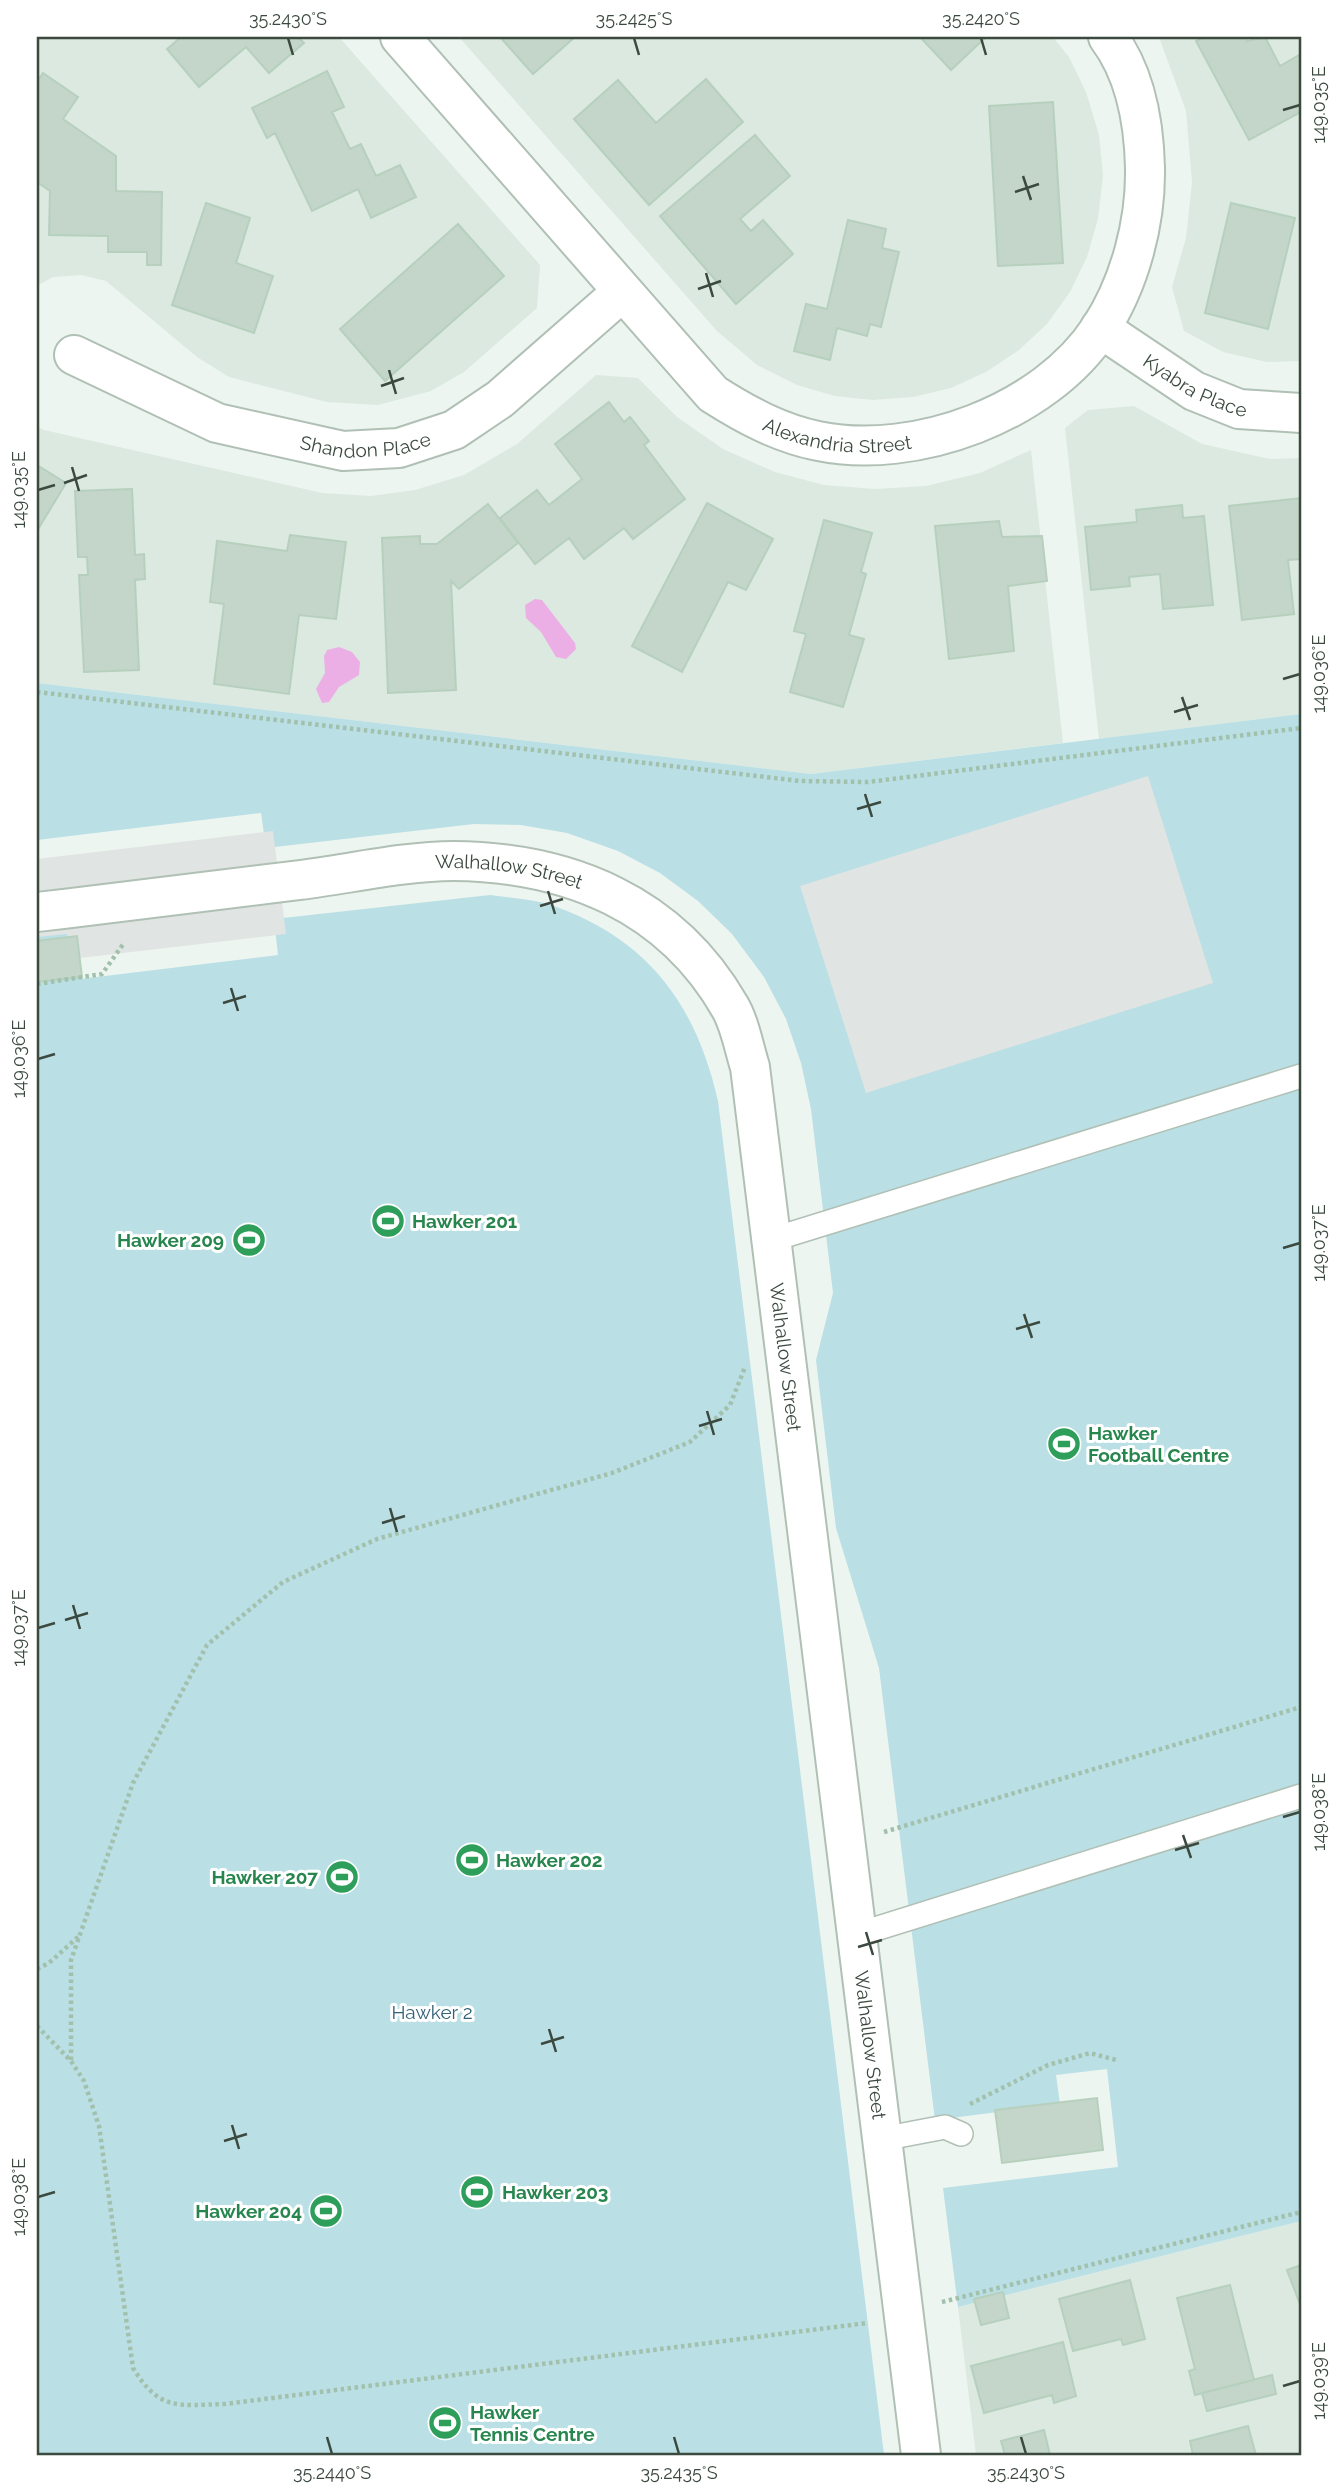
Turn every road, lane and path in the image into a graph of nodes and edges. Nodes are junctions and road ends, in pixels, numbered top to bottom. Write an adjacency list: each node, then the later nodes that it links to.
1 (400, 37): 3 (street, Alexandria Street)
2 (1108, 37): 4 (street, Alexandria Street)
3 (622, 292): 4 (street, Alexandria Street); 5 (street, Shandon Place)
4 (1100, 328): 6 (street, Kyabra Place)
5 (74, 355)
6 (1301, 412)
7 (37, 692): 8 (path)
8 (1301, 728)
9 (37, 912): 13 (street, Walhallow Street)
10 (126, 940): 11 (path)
11 (37, 984)
12 (1301, 1076): 13 (lane)
13 (771, 1240): 14 (street, Walhallow Street)
14 (785, 1348): 17 (street, Walhallow Street); 18 (path)
15 (1301, 1707): 17 (path)
16 (1301, 1796): 19 (lane)
17 (846, 1843): 19 (street, Walhallow Street)
18 (79, 1935): 20 (path); 22 (path)
19 (856, 1935): 25 (street, Walhallow Street)
20 (37, 1969)
21 (37, 2026): 22 (path)
22 (71, 2060): 28 (path)
23 (1116, 2060): 24 (path)
24 (953, 2131): 25 (lane)
25 (882, 2139): 29 (street, Walhallow Street)
26 (1301, 2212): 27 (path)
27 (928, 2306)
28 (873, 2322)
29 (921, 2455)

